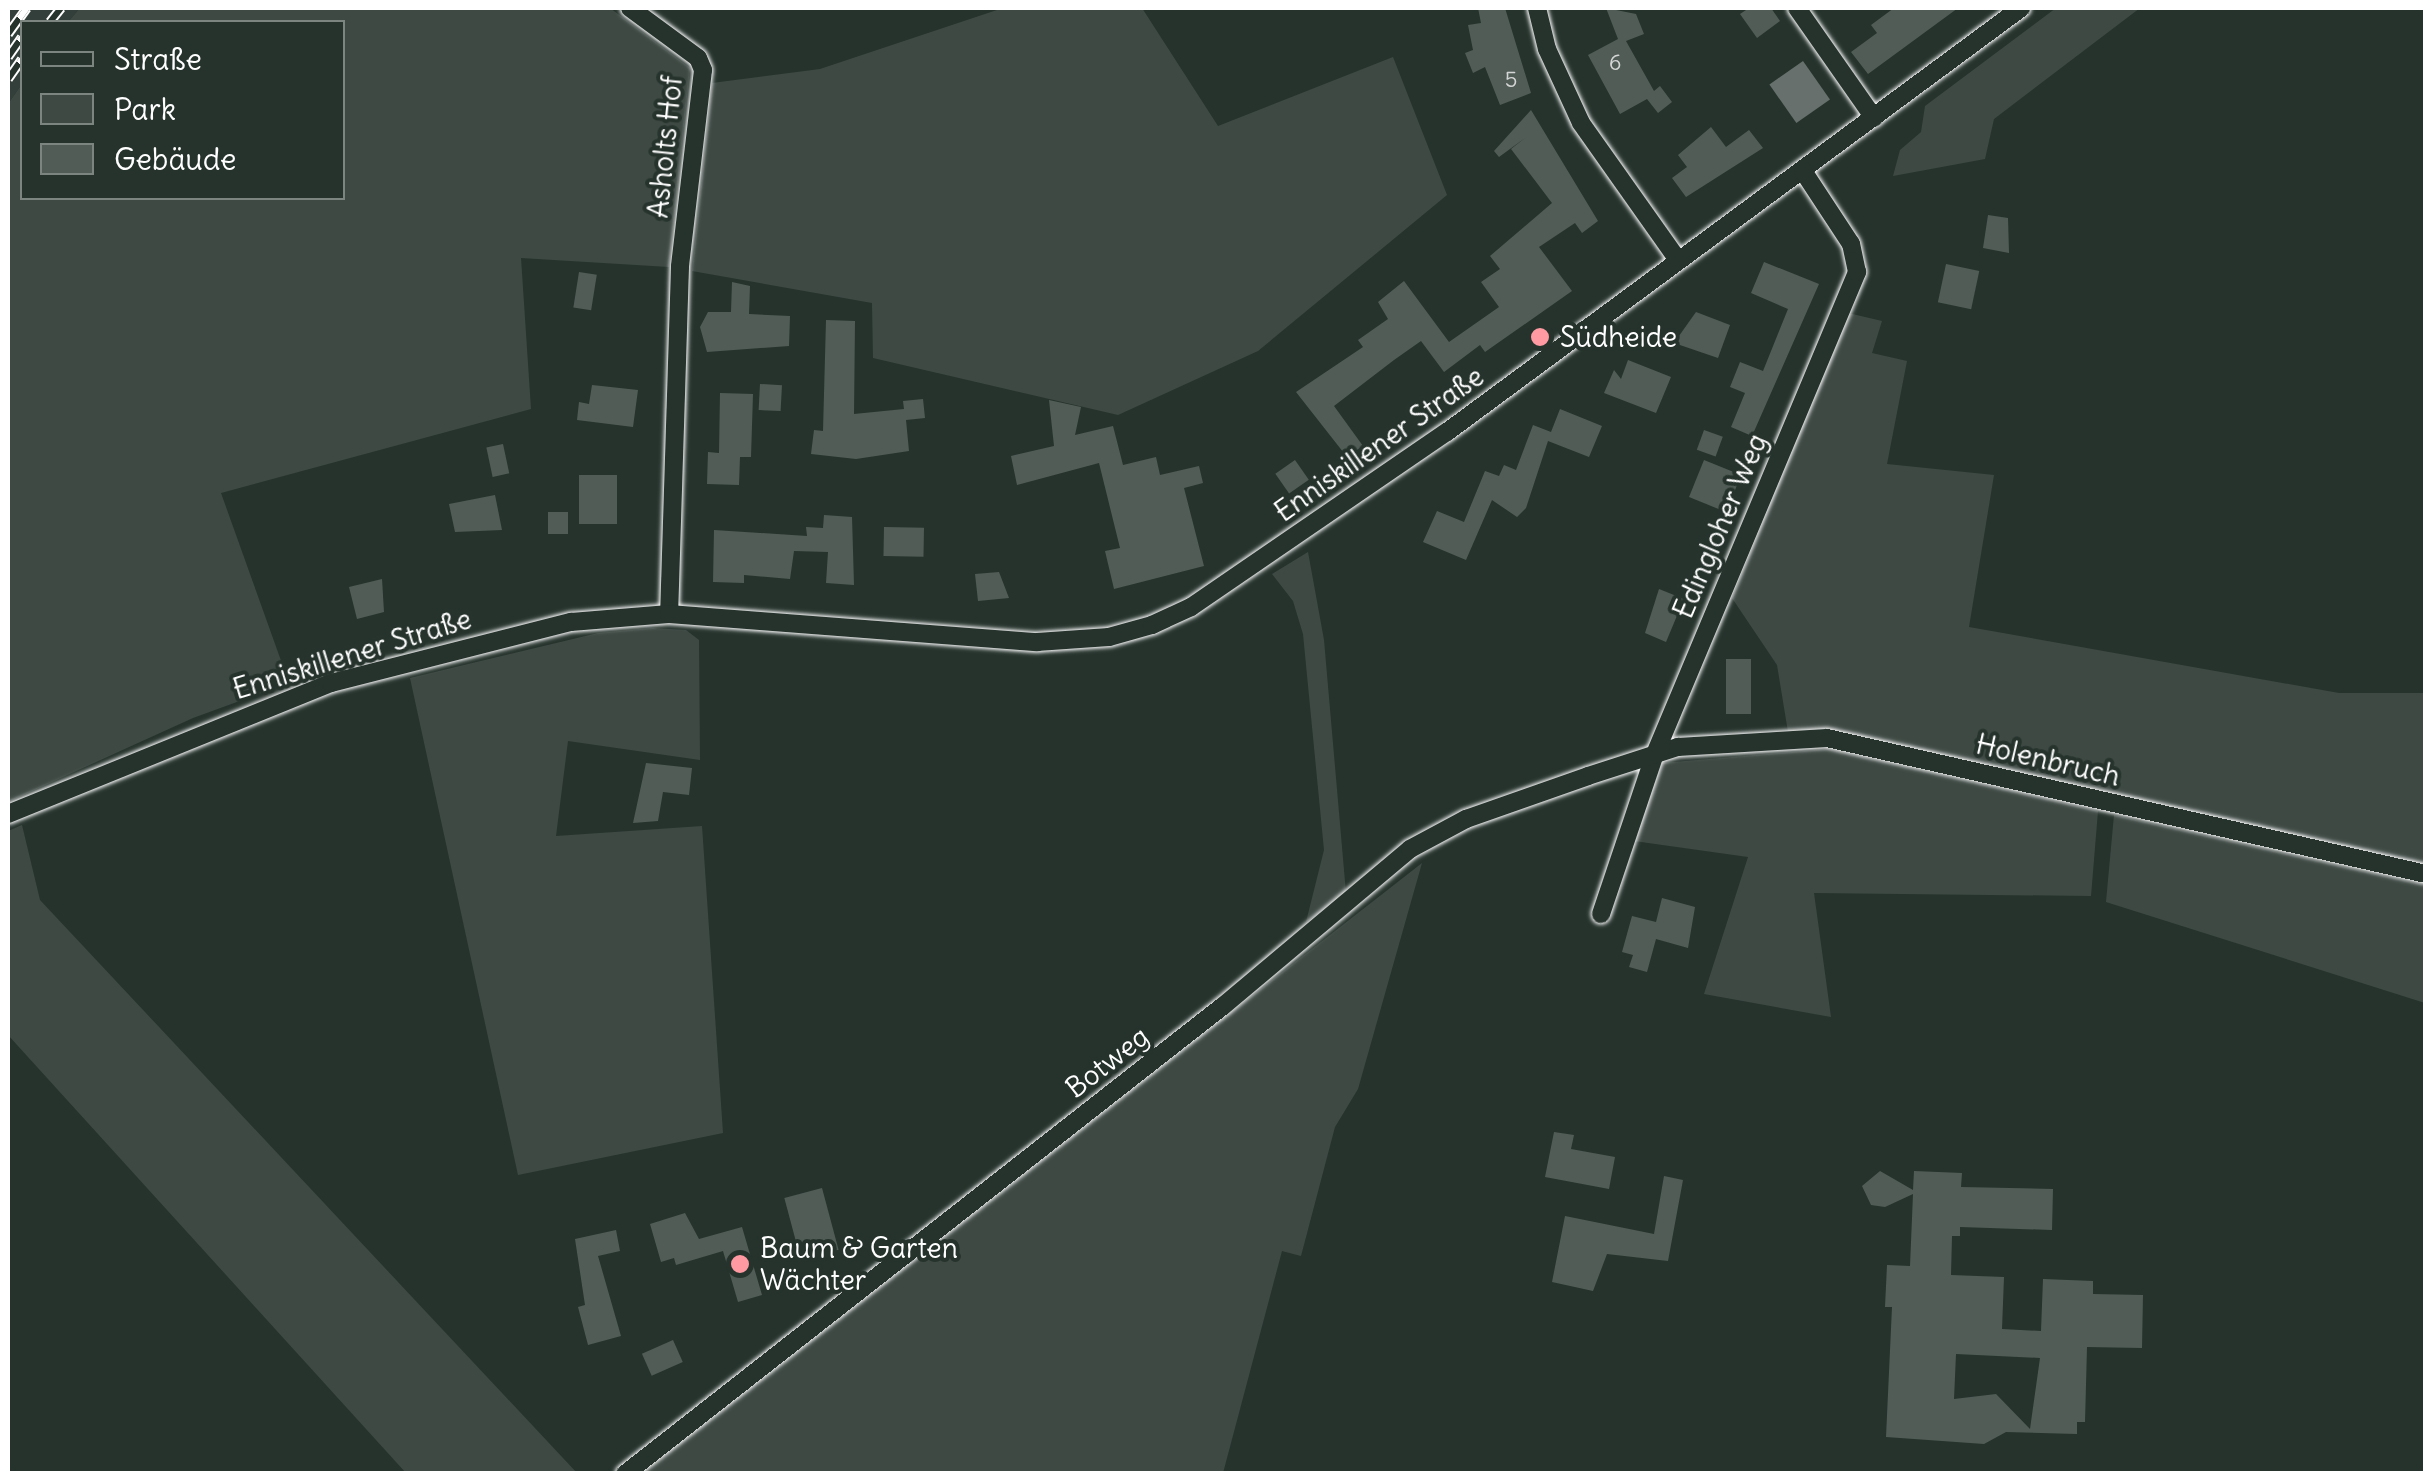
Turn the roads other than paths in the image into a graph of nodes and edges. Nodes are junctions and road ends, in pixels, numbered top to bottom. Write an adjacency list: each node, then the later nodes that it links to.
1 (630, 8): 8 (street, Asholts Hof)
2 (1537, 8): 7 (street)
3 (1797, 8): 5 (street)
4 (2022, 8): 5 (street, Enniskillener Straße)
5 (1874, 118): 6 (street, Enniskillener Straße)
6 (1803, 172): 7 (street, Enniskillener Straße); 9 (street, Edingloher Weg)
7 (1678, 260): 8 (street, Enniskillener Straße)
8 (669, 614): 10 (street, Enniskillener Straße)
9 (1655, 754): 11 (street, Holenbruch); 12 (street, Edingloher Weg); 13 (street, Botweg)
10 (8, 814)
11 (2426, 874)
12 (1601, 914)
13 (625, 1474)

